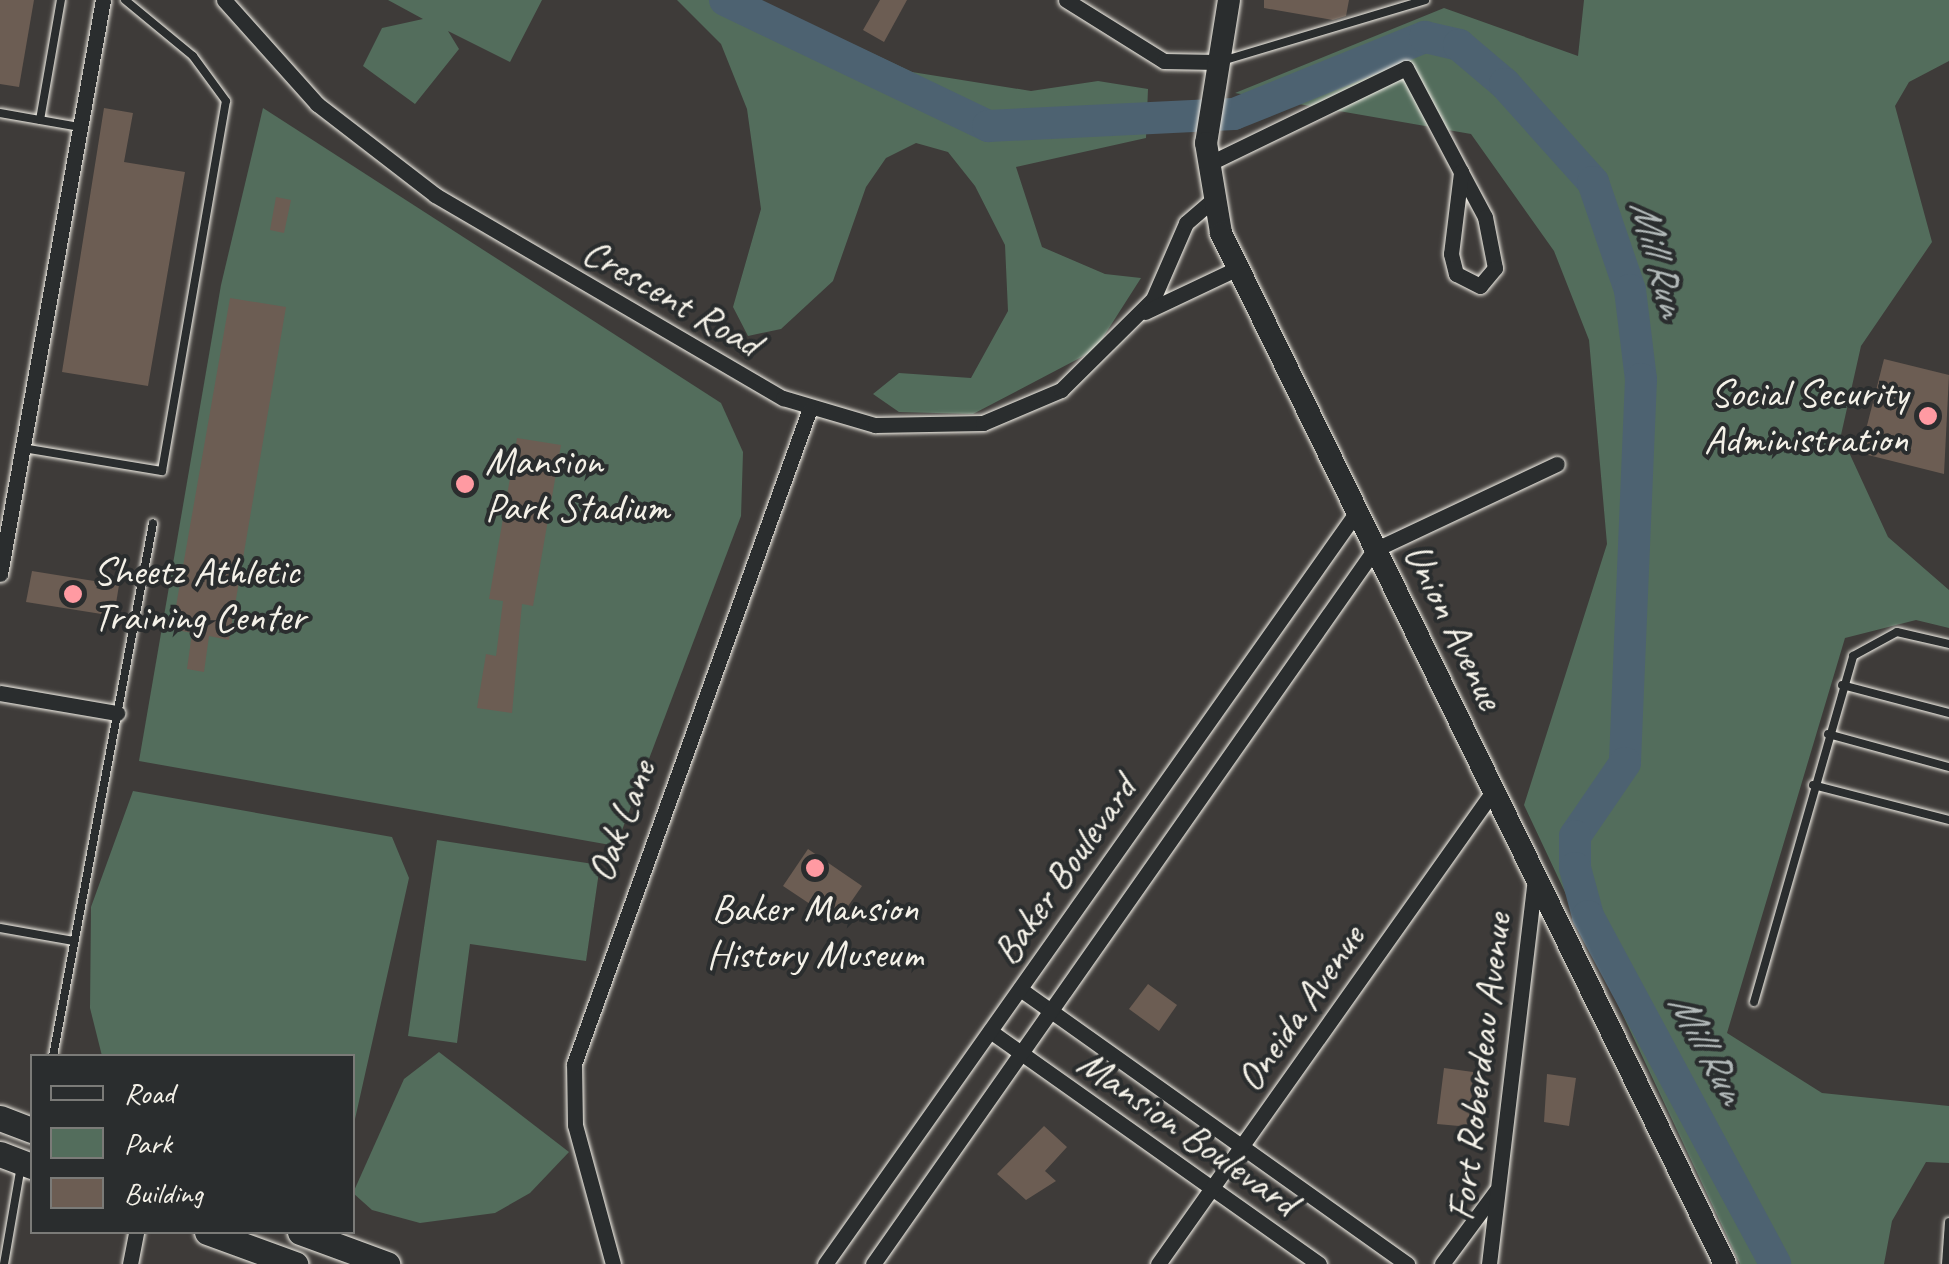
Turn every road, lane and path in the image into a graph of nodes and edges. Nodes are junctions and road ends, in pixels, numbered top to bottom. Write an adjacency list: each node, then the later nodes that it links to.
1 (61, 0): 10 (lane)
2 (103, 0): 11 (street)
3 (126, 0): 18 (lane)
4 (224, 0): 17 (street, Crescent Road)
5 (1066, 0): 8 (street)
6 (1229, 0): 8 (main road, Union Avenue)
7 (1424, 0): 8 (lane)
8 (1217, 62): 12 (main road, Union Avenue)
9 (0, 112): 10 (lane)
10 (40, 120): 11 (lane)
11 (80, 128): 18 (street)
12 (1208, 164): 13 (street); 14 (main road, Union Avenue)
13 (1461, 172): 13 (street)
14 (1212, 200): 15 (main road, Union Avenue); 16 (street, Crescent Road)
15 (1236, 269): 16 (street, Crescent Road); 20 (main road, Union Avenue)
16 (1139, 315): 17 (street, Crescent Road)
17 (809, 410): 57 (street, Oak Lane)
18 (22, 448): 23 (street)
19 (1557, 464): 22 (street)
20 (1356, 513): 22 (main road, Union Avenue); 37 (street, Baker Boulevard)
21 (153, 523): 27 (lane)
22 (1374, 550): 32 (main road, Union Avenue); 39 (street, Baker Boulevard)
23 (0, 574)
24 (1949, 644): 25 (lane)
25 (1842, 685): 28 (lane); 29 (lane)
26 (0, 693): 27 (street)
27 (117, 713): 36 (lane)
28 (1949, 713)
29 (1828, 734): 30 (lane); 31 (lane)
30 (1949, 767)
31 (1814, 785): 33 (lane); 38 (lane)
32 (1494, 790): 34 (main road, Union Avenue); 45 (street, Oneida Avenue)
33 (1949, 820)
34 (1534, 878): 48 (street, Fort Roberdeau Avenue); 65 (main road, Union Avenue)
35 (0, 928): 36 (lane)
36 (74, 941): 41 (lane)
37 (1020, 988): 39 (street, Mansion Boulevard); 40 (street, Baker Boulevard)
38 (1754, 1002)
39 (1050, 1012): 42 (street, Baker Boulevard); 45 (street, Mansion Boulevard)
40 (990, 1031): 42 (street, Mansion Boulevard); 58 (street, Baker Boulevard)
41 (53, 1054)
42 (1021, 1054): 47 (street, Mansion Boulevard); 59 (street, Baker Boulevard)
43 (0, 1118): 44 (main road)
44 (30, 1129)
45 (1240, 1148): 47 (street, Oneida Avenue); 62 (street, Mansion Boulevard)
46 (18, 1160): 53 (lane)
47 (1212, 1188): 60 (street, Oneida Avenue); 61 (street, Mansion Boulevard)
48 (1498, 1188): 63 (street); 64 (street, Fort Roberdeau Avenue)
49 (1949, 1222): 66 (lane)
50 (136, 1234): 54 (street)
51 (213, 1234): 55 (main road)
52 (305, 1234): 56 (main road)
53 (4, 1264)
54 (130, 1264)
55 (295, 1264)
56 (387, 1264)
57 (613, 1264)
58 (825, 1264)
59 (873, 1264)
60 (1158, 1264)
61 (1318, 1264)
62 (1407, 1264)
63 (1442, 1264)
64 (1489, 1264)
65 (1724, 1264)
66 (1946, 1264)

